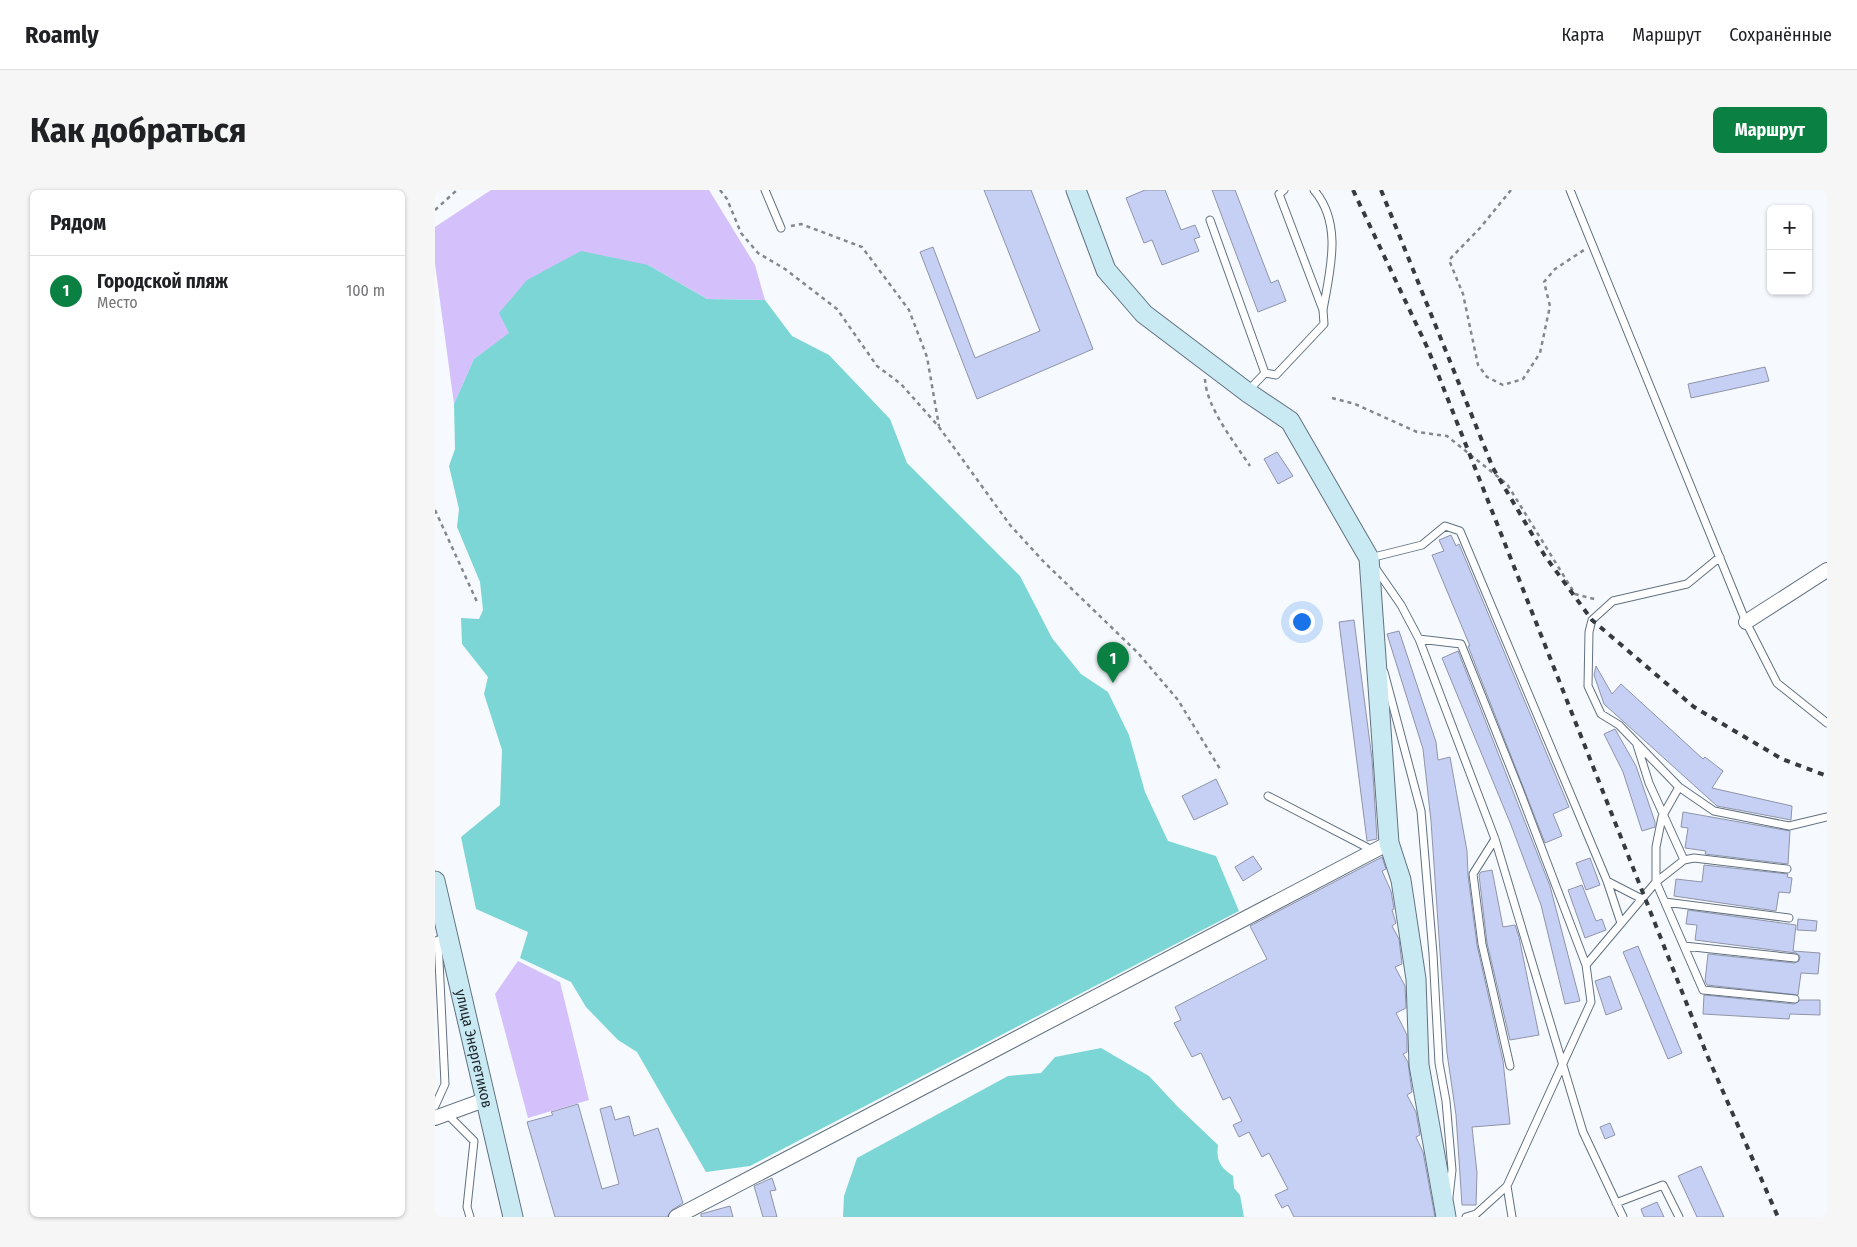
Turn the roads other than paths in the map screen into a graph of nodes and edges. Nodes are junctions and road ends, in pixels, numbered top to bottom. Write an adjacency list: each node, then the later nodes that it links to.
1 (765, 190): 7 (lane)
2 (1076, 190): 10 (street)
3 (1284, 190): 8 (lane)
4 (1314, 190): 8 (lane)
5 (1570, 190): 11 (lane)
6 (1210, 220): 9 (lane)
7 (781, 228)
8 (1323, 310): 9 (lane)
9 (1265, 372): 10 (lane)
10 (1247, 392): 12 (street)
11 (1720, 557): 14 (lane); 18 (lane)
12 (1369, 558): 15 (lane); 16 (street); 28 (lane)
13 (1827, 570): 14 (street)
14 (1747, 622): 17 (lane)
15 (1419, 640): 23 (lane); 37 (lane)
16 (1376, 652): 24 (street); 50 (lane)
17 (1827, 723)
18 (1635, 742): 19 (lane); 21 (lane)
19 (1679, 787): 21 (lane); 22 (lane)
20 (1268, 796): 24 (lane)
21 (1662, 817): 25 (lane); 29 (lane)
22 (1827, 817)
23 (1495, 839): 40 (lane); 41 (lane)
24 (1382, 847): 49 (street); 50 (street)
25 (1683, 860): 26 (lane); 29 (lane)
26 (1787, 869)
27 (435, 881): 34 (street, улица Энергетиков)
28 (1607, 881): 30 (lane); 33 (lane)
29 (1656, 882): 30 (lane); 31 (lane)
30 (1642, 899): 33 (lane)
31 (1665, 902): 32 (lane); 35 (lane)
32 (1789, 918)
33 (1621, 923): 37 (lane)
34 (440, 939): 38 (lane); 42 (street, улица Энергетиков)
35 (1684, 946): 36 (lane); 39 (lane)
36 (1795, 958)
37 (1586, 965): 40 (lane)
38 (438, 983): 43 (lane)
39 (1795, 999)
40 (1562, 1064): 45 (lane); 46 (lane)
41 (1510, 1066)
42 (487, 1099): 44 (street); 48 (street, улица Энергетиков)
43 (435, 1106)
44 (442, 1117): 47 (lane)
45 (1507, 1186): 51 (lane); 52 (lane)
46 (1616, 1203): 53 (lane); 54 (lane)
47 (470, 1217)
48 (513, 1217)
49 (676, 1217)
50 (1447, 1217)
51 (1466, 1217)
52 (1512, 1217)
53 (1623, 1217)
54 (1679, 1217)

